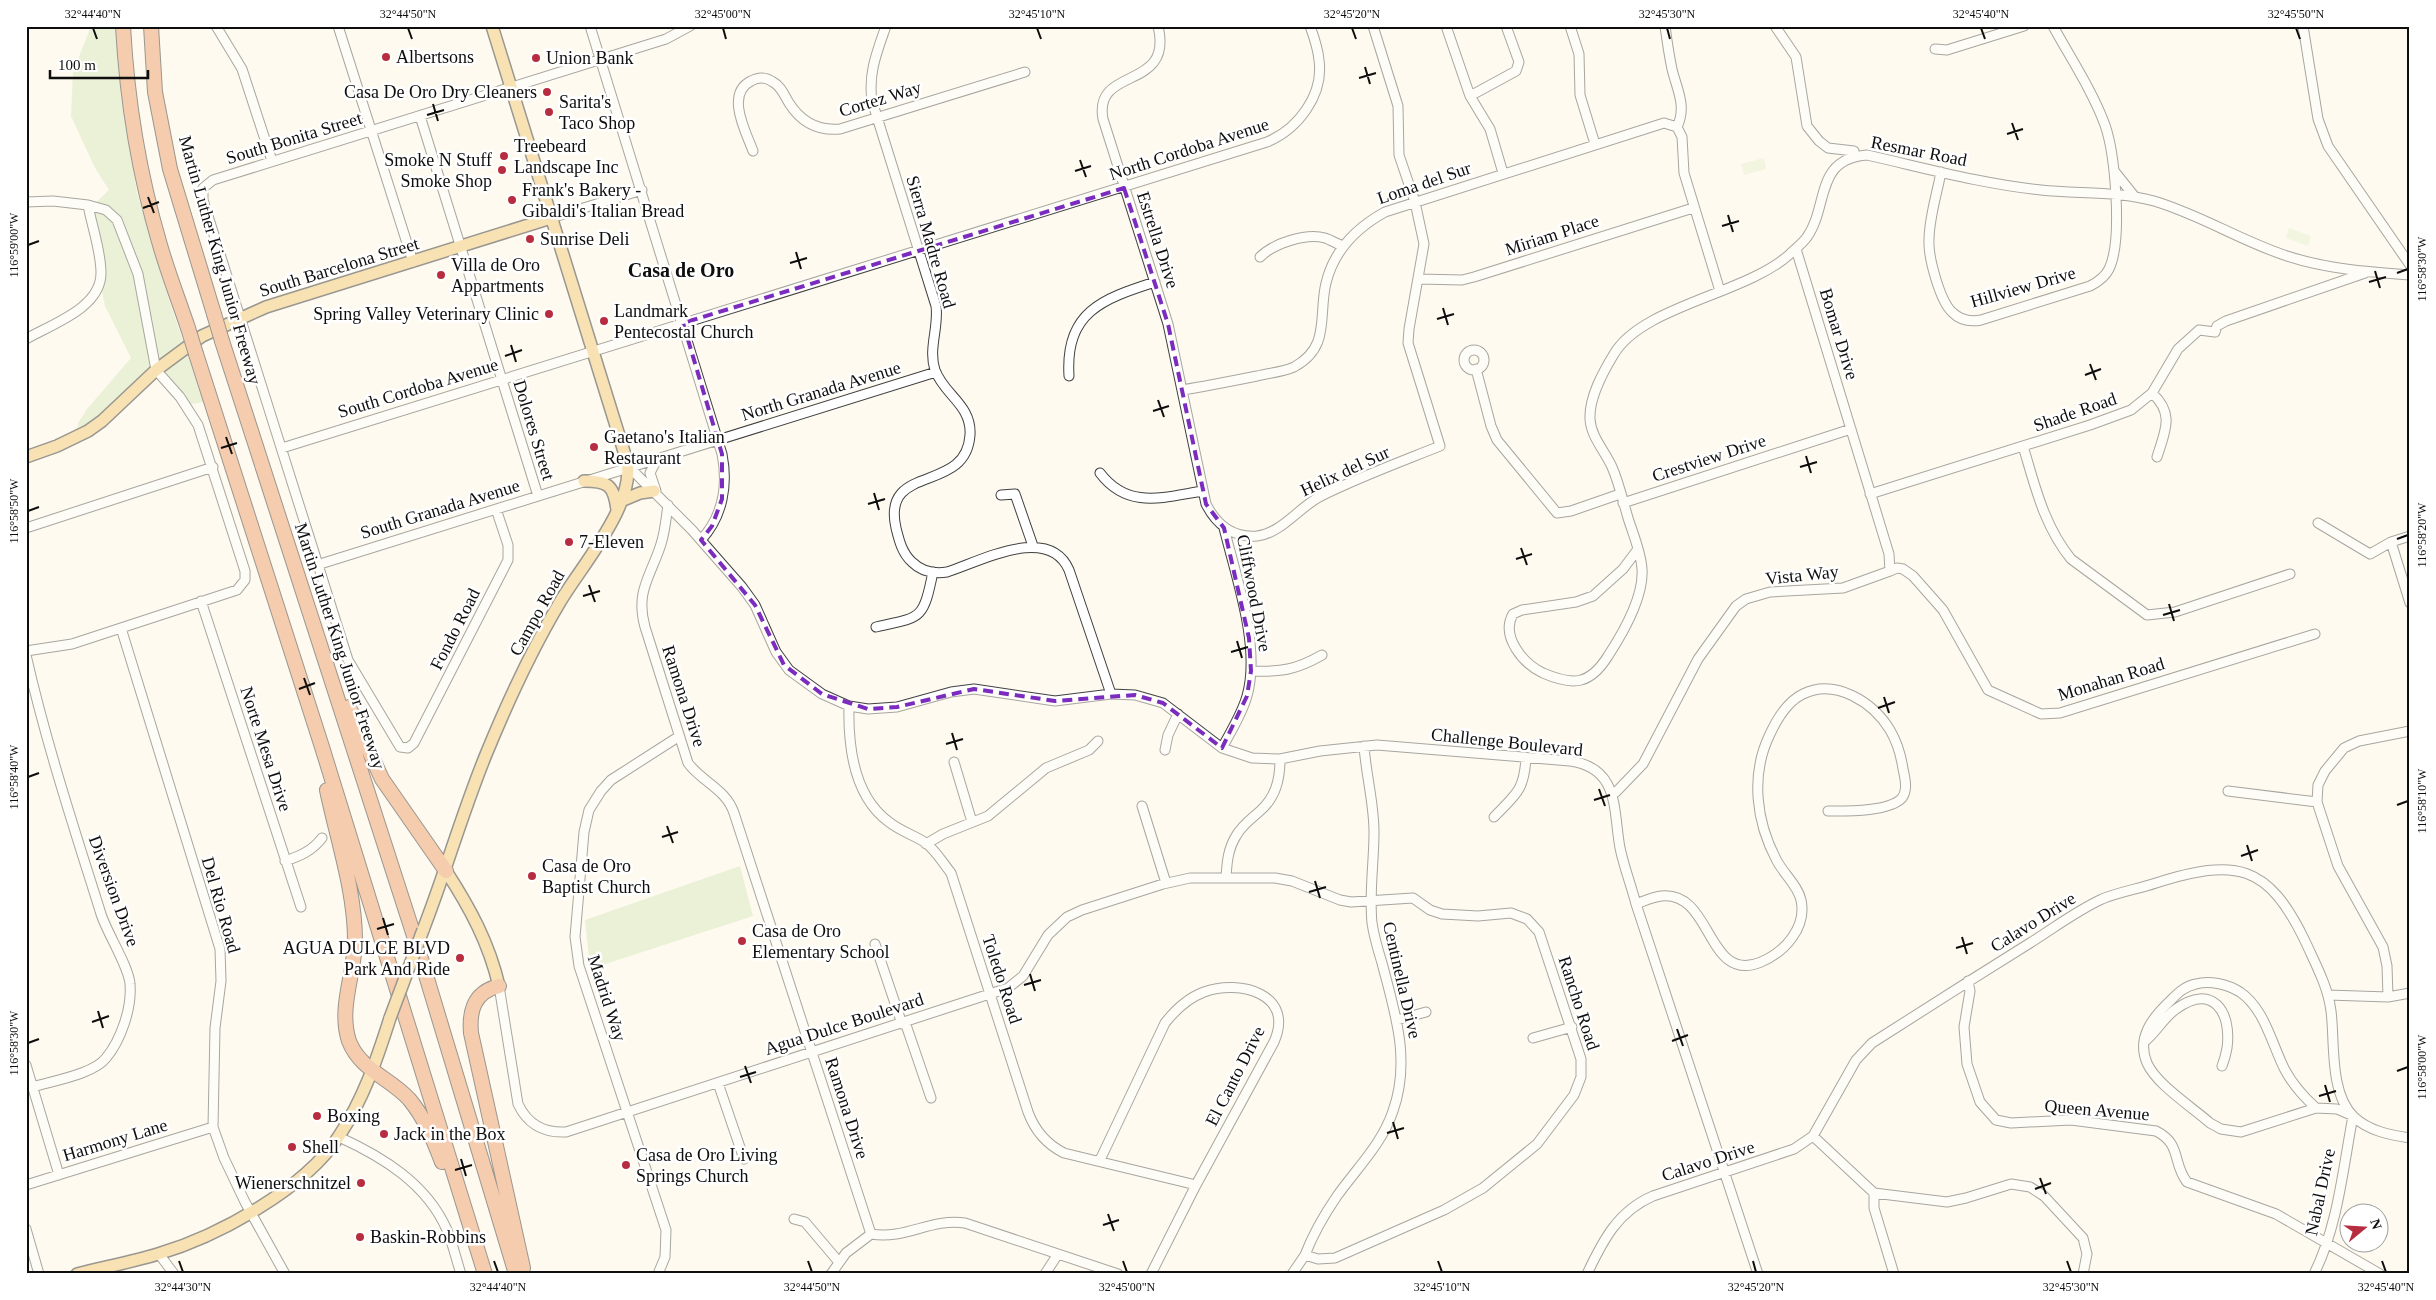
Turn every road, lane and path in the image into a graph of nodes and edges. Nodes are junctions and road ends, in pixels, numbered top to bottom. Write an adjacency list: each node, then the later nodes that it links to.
1 (123, 26): 117 (highway, bridge)
2 (151, 26): 102 (highway, Martin Luther King Junior Freeway, bridge)
3 (216, 26): 32 (street)
4 (338, 26): 28 (street)
5 (492, 26): 23 (main road, Campo Road)
6 (590, 26): 21 (street)
7 (690, 26): 21 (street, South Bonita Street)
8 (886, 26): 26 (street, Sierra Madre Road)
9 (1158, 26): 36 (street, Estrella Drive)
10 (1310, 26): 36 (street, North Cordoba Avenue)
11 (1373, 26): 41 (street)
12 (1446, 26): 24 (street)
13 (1506, 26): 24 (street)
14 (1570, 26): 29 (street)
15 (1665, 26): 27 (street)
16 (1775, 26): 31 (street)
17 (2024, 26): 20 (street)
18 (2053, 26): 33 (street, Hillview Drive)
19 (2303, 26): 51 (street)
20 (1935, 49)
21 (600, 60): 23 (street, South Bonita Street); 37 (street)
22 (1025, 72): 26 (street, Cortez Way)
23 (510, 87): 25 (street, South Bonita Street); 44 (main road, Campo Road)
24 (1470, 96): 35 (street)
25 (420, 116): 28 (street, South Bonita Street); 45 (street, Dolores Street)
26 (876, 117): 30 (street, Cortez Way); 48 (street, Sierra Madre Road)
27 (1677, 127): 29 (street, Loma del Sur); 43 (street)
28 (372, 132): 32 (street, South Bonita Street); 50 (street)
29 (1595, 144): 35 (street, Loma del Sur)
30 (753, 151)
31 (1853, 157): 34 (street, Resmar Road); 47 (street, Resmar Road)
32 (272, 161): 57 (street, South Bonita Street)
33 (2114, 171): 38 (street, Hillview Drive); 39 (street)
34 (1941, 172): 38 (street, Resmar Road); 38 (street, Hillview Drive)
35 (1503, 173): 41 (street, Loma del Sur)
36 (1124, 188): 48 (street, North Cordoba Avenue); 55 (street, Estrella Drive)
37 (642, 190): 44 (street); 58 (street)
38 (2115, 196): 39 (street, Resmar Road)
39 (2135, 197): 52 (street, Resmar Road)
40 (26, 202): 42 (street)
41 (1415, 202): 46 (street, Loma del Sur); 54 (street)
42 (88, 205): 59 (street); 62 (street)
43 (1693, 208): 54 (street, Miriam Place); 56 (street)
44 (551, 218): 45 (main road, South Barcelona Street); 60 (main road, Campo Road)
45 (460, 246): 50 (main road, South Barcelona Street); 65 (street, Dolores Street)
46 (1343, 246): 49 (street); 66 (street, Loma del Sur)
47 (1796, 249): 56 (street, Resmar Road); 68 (street, Bomar Drive)
48 (918, 251): 58 (street, North Cordoba Avenue); 63 (street, Sierra Madre Road)
49 (1260, 257)
50 (413, 262): 57 (main road, South Barcelona Street)
51 (2410, 265)
52 (2366, 272): 53 (street, Resmar Road); 67 (street, Shade Road)
53 (2410, 276)
54 (1419, 279): 90 (street, Helix del Sur)
55 (1155, 282): 64 (street); 66 (street, Estrella Drive)
56 (1720, 291): 84 (street, Resmar Road)
57 (240, 318): 62 (main road, South Barcelona Street); 71 (street)
58 (683, 324): 60 (street, North Cordoba Avenue); 69 (street)
59 (26, 339)
60 (593, 351): 65 (street, South Cordoba Avenue); 76 (main road, Campo Road)
61 (1476, 369): 84 (street, Crestview Drive)
62 (156, 370): 72 (main road, South Barcelona Street); 75 (street)
63 (936, 372): 69 (street, North Granada Avenue); 98 (street)
64 (1069, 376)
65 (502, 380): 71 (street, South Cordoba Avenue); 83 (street, Dolores Street)
66 (1182, 390): 79 (street, Estrella Drive)
67 (2152, 393): 70 (street, Shade Road); 74 (street)
68 (1851, 429): 81 (street); 84 (street, Crestview Drive)
69 (718, 440): 73 (street, North Granada Avenue); 92 (street)
70 (2023, 446): 81 (street, Shade Road); 99 (street)
71 (282, 448): 96 (street)
72 (26, 457)
73 (657, 458): 76 (street, North Granada Avenue); 80 (street)
74 (2157, 458)
75 (212, 467): 89 (street); 100 (street)
76 (629, 467): 78 (street, South Granada Avenue); 80 (street, Challenge Boulevard); 86 (main road, Campo Road)
77 (1100, 473): 79 (street)
78 (584, 481): 83 (street, South Granada Avenue); 86 (main road)
79 (1204, 491): 90 (street)
80 (656, 493): 85 (street, Challenge Boulevard); 86 (main road)
81 (1870, 494): 97 (street)
82 (1002, 495): 94 (street)
83 (538, 496): 87 (street, South Granada Avenue)
84 (1622, 498): 95 (street)
85 (668, 505): 92 (street, Challenge Boulevard); 114 (street, Ramona Drive)
86 (619, 506): 133 (main road, Campo Road)
87 (496, 509): 96 (street, South Granada Avenue); 96 (street, Fondo Road)
88 (2318, 523): 93 (street)
89 (26, 528)
90 (1224, 528): 109 (street, Cliffwood Drive)
91 (2410, 536): 93 (street)
92 (701, 540): 111 (street, Challenge Boulevard)
93 (2391, 542): 101 (street)
94 (1033, 546): 98 (street); 110 (street)
95 (1638, 549): 95 (street)
96 (318, 565)
97 (1890, 571): 105 (street, Monahan Road); 124 (street, Vista Way)
98 (933, 572): 103 (street)
99 (2290, 574)
100 (201, 601): 104 (street); 132 (street, Norte Mesa Drive)
101 (2410, 603)
102 (308, 608): 133 (highway); 188 (highway, Martin Luther King Junior Freeway)
103 (876, 627)
104 (122, 628): 106 (street); 162 (street, Del Rio Road)
105 (2315, 634)
106 (26, 651)
107 (26, 655): 157 (street, Diversion Drive)
108 (1322, 655): 109 (street)
109 (1251, 671): 118 (street, Cliffwood Drive)
110 (1111, 694): 111 (street, Challenge Boulevard); 112 (street, Challenge Boulevard)
111 (849, 706): 131 (street, Toledo Road)
112 (1178, 714): 118 (street, Challenge Boulevard); 119 (street)
113 (2410, 731): 125 (street)
114 (678, 737): 152 (street, Ramona Drive); 160 (street, Madrid Way)
115 (1098, 741): 129 (street)
116 (1364, 746): 120 (street, Challenge Boulevard); 121 (street, Challenge Boulevard); 136 (street, Centinella Drive)
117 (322, 747): 155 (highway); 187 (highway)
118 (1222, 748): 121 (street, Challenge Boulevard)
119 (1166, 750)
120 (1526, 758): 124 (street, Challenge Boulevard); 128 (street)
121 (1280, 759): 134 (street)
122 (954, 762): 129 (street)
123 (2228, 791): 125 (street)
124 (1613, 793): 137 (street, Challenge Boulevard)
125 (2317, 802): 145 (street)
126 (1142, 806): 135 (street)
127 (1828, 811): 137 (street)
128 (1494, 817)
129 (972, 822): 131 (street)
130 (322, 838): 132 (street)
131 (926, 844): 143 (street, Toledo Road)
132 (285, 861): 138 (street, Norte Mesa Drive)
133 (446, 871): 141 (main road, Agua Dulce Boulevard); 155 (main road, Campo Road, bridge)
134 (1226, 877): 135 (street, Agua Dulce Boulevard); 136 (street, Agua Dulce Boulevard)
135 (1166, 883): 143 (street, Agua Dulce Boulevard)
136 (1371, 901): 147 (street, Centinella Drive); 149 (street, Rancho Road)
137 (1636, 904): 168 (street, Challenge Boulevard)
138 (301, 907)
139 (875, 944): 148 (street)
140 (1968, 981): 144 (street, Calavo Drive); 164 (street, Calavo Drive); 177 (street, Queen Avenue)
141 (499, 986): 160 (street, Agua Dulce Boulevard); 189 (highway)
142 (2410, 993): 145 (street)
143 (990, 994): 148 (street, Agua Dulce Boulevard); 167 (street, Toledo Road)
144 (2328, 995): 145 (street); 161 (street, Calavo Drive)
145 (2388, 997)
146 (1426, 1012): 147 (street)
147 (1397, 1020): 180 (street, Centinella Drive)
148 (903, 1023): 152 (street, Agua Dulce Boulevard); 158 (street)
149 (1572, 1027): 150 (street); 180 (street, Rancho Road)
150 (1533, 1038)
151 (2143, 1042): 154 (street); 159 (street); 159 (street)
152 (812, 1053): 156 (street, Agua Dulce Boulevard); 176 (street, Ramona Drive)
153 (26, 1065): 157 (street)
154 (2222, 1066)
155 (372, 1072): 163 (main road, Campo Road); 187 (highway)
156 (718, 1083): 160 (street, Agua Dulce Boulevard); 166 (street)
157 (33, 1087): 169 (street)
158 (931, 1098)
159 (2316, 1108): 161 (street)
160 (629, 1113): 190 (street, Madrid Way)
161 (2353, 1116): 165 (street); 177 (street, Nabal Drive)
162 (213, 1127): 169 (street, Harmony Lane); 173 (street, Del Rio Road)
163 (339, 1136): 173 (main road, Campo Road); 186 (street)
164 (1813, 1136): 168 (street, Calavo Drive); 172 (street)
165 (2410, 1138)
166 (744, 1159)
167 (1100, 1160): 171 (street, Toledo Road); 171 (street, El Canto Drive)
168 (1725, 1173): 196 (street, Calavo Drive); 197 (street, Challenge Boulevard)
169 (59, 1175): 170 (street, Harmony Lane)
170 (26, 1185)
171 (1196, 1185): 194 (street, El Canto Drive)
172 (1874, 1193): 198 (street); 199 (street)
173 (250, 1212): 178 (main road, Campo Road); 185 (street, Del Rio Road)
174 (794, 1218): 181 (street)
175 (26, 1228): 182 (street)
176 (870, 1234): 179 (street); 181 (street)
177 (2326, 1242): 200 (street, Nabal Drive); 201 (street, Queen Avenue)
178 (159, 1254): 183 (main road, Campo Road); 184 (street)
179 (1058, 1254): 192 (street); 193 (street)
180 (1305, 1255): 195 (street)
181 (838, 1261): 191 (street)
182 (39, 1274)
183 (77, 1274)
184 (174, 1274)
185 (285, 1274)
186 (460, 1274)
187 (483, 1274)
188 (516, 1274)
189 (524, 1274)
190 (658, 1274)
191 (831, 1274)
192 (1045, 1274)
193 (1118, 1274)
194 (1151, 1274)
195 (1292, 1274)
196 (1588, 1274)
197 (1758, 1274)
198 (1894, 1274)
199 (2083, 1274)
200 (2314, 1274)
201 (2380, 1274)

